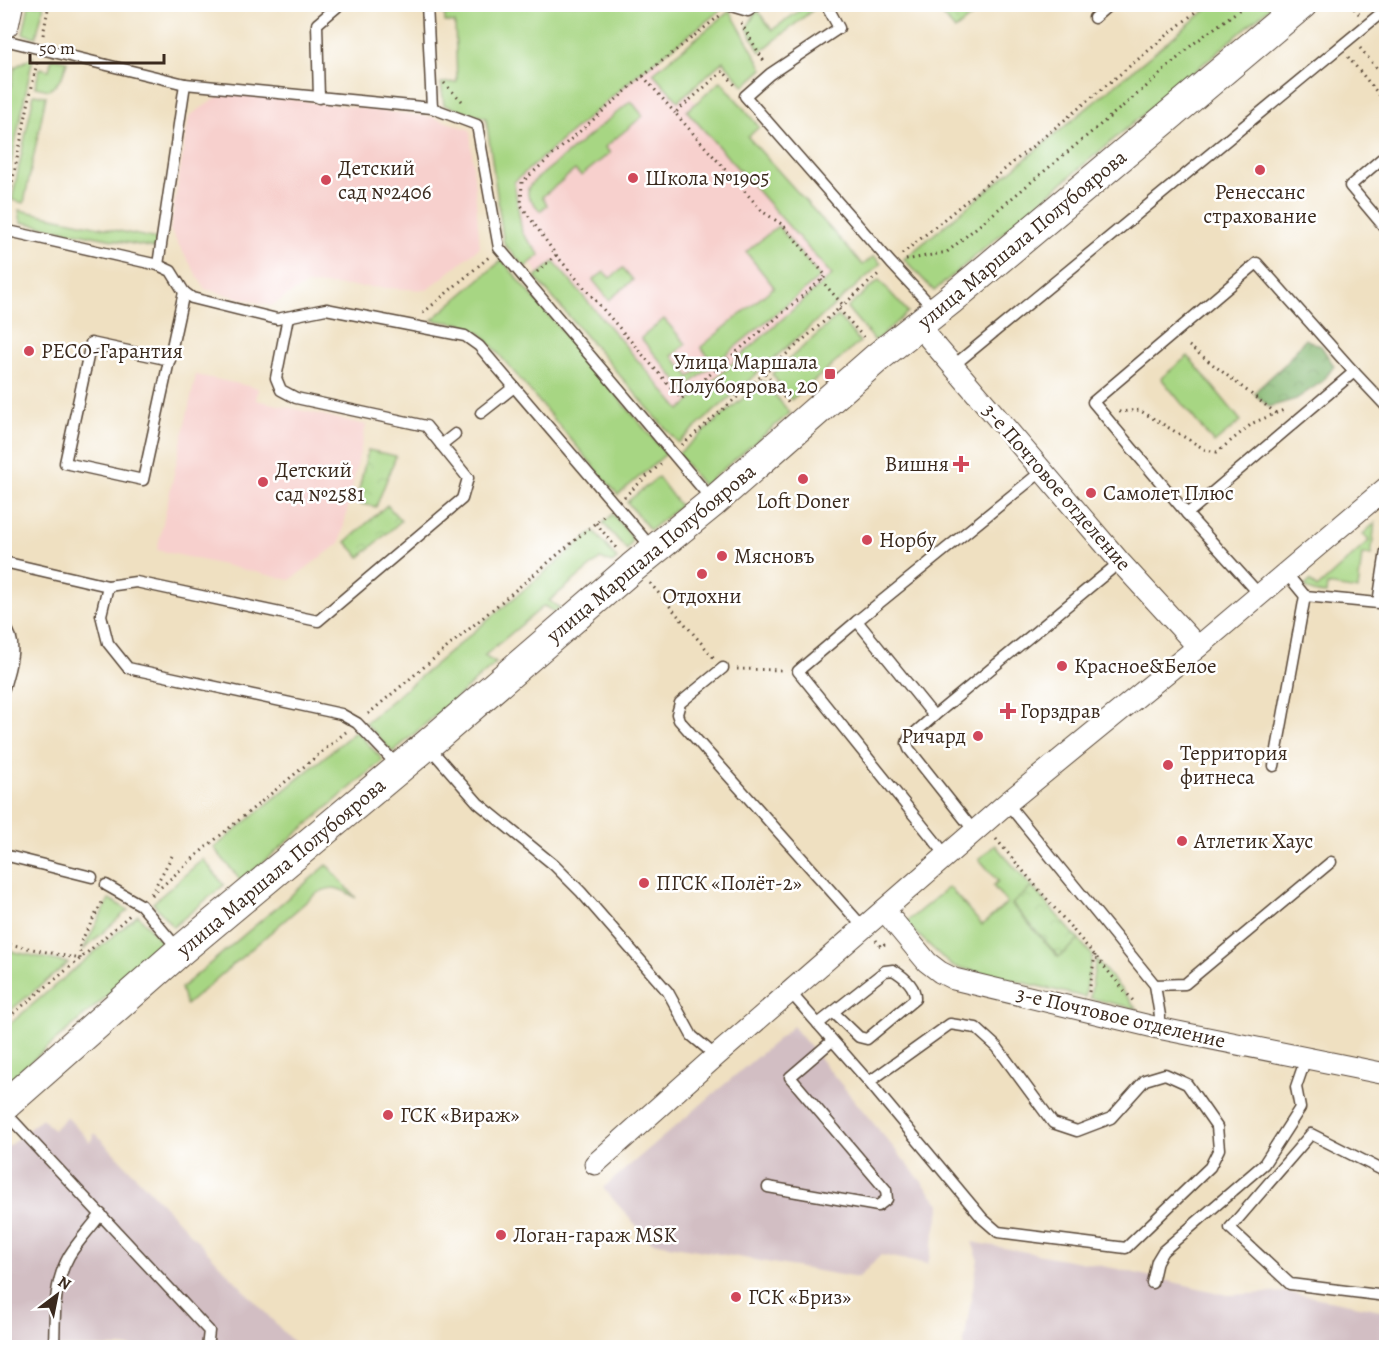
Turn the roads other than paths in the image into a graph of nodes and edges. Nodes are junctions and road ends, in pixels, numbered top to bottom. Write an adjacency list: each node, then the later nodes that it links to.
1 (8, 4): 11 (street)
2 (337, 4): 14 (lane)
3 (427, 4): 15 (lane)
4 (759, 4): 7 (lane)
5 (826, 4): 22 (lane)
6 (1110, 4): 10 (lane)
7 (731, 5)
8 (1294, 7): 22 (street, улица Маршала Полубоярова)
9 (1386, 9): 24 (lane)
10 (1094, 18)
11 (4, 23)
12 (4, 40): 13 (lane)
13 (185, 84): 14 (lane); 19 (lane)
14 (319, 98): 15 (lane)
15 (432, 108): 33 (lane)
16 (1386, 155): 17 (lane)
17 (1386, 229)
18 (4, 230): 19 (lane)
19 (158, 265): 20 (lane)
20 (184, 292): 21 (lane); 23 (lane)
21 (288, 317): 26 (lane); 30 (lane)
22 (927, 318): 24 (street, 3-е Почтовое отделение); 33 (street, улица Маршала Полубоярова)
23 (170, 360): 23 (lane)
24 (953, 366): 31 (street, 3-е Почтовое отделение)
25 (1354, 372): 27 (lane); 34 (lane); 34 (lane)
26 (514, 387): 28 (lane); 38 (lane)
27 (1386, 406)
28 (481, 413)
29 (455, 434): 30 (lane)
30 (441, 445): 40 (lane)
31 (1042, 471): 37 (street, 3-е Почтовое отделение); 43 (lane)
32 (1384, 497): 39 (street)
33 (713, 502): 38 (street, улица Маршала Полубоярова)
34 (1187, 514): 41 (lane)
35 (1386, 551): 42 (lane)
36 (4, 562): 40 (lane)
37 (1120, 562): 45 (street, 3-е Почтовое отделение); 48 (lane)
38 (649, 564): 49 (street, улица Маршала Полубоярова)
39 (1286, 573): 41 (street); 42 (lane)
40 (108, 586): 51 (lane)
41 (1260, 595): 45 (street)
42 (1305, 596): 50 (lane)
43 (857, 621): 48 (lane); 55 (lane)
44 (4, 626): 47 (lane)
45 (1198, 647): 52 (street)
46 (723, 668): 60 (lane)
47 (4, 688)
48 (934, 716): 53 (lane)
49 (427, 745): 51 (street, улица Маршала Полубоярова); 68 (lane)
50 (1274, 766)
51 (399, 768): 61 (street, улица Маршала Полубоярова)
52 (1007, 803): 53 (street); 62 (lane)
53 (979, 827): 55 (street)
54 (4, 855): 57 (lane)
55 (946, 855): 59 (street)
56 (1331, 862): 62 (lane)
57 (92, 877)
58 (106, 885): 61 (lane)
59 (884, 910): 60 (street); 66 (street, 3-е Почтовое отделение)
60 (863, 927): 63 (street)
61 (180, 951): 72 (street, улица Маршала Полубоярова)
62 (1155, 985): 66 (lane)
63 (790, 992): 65 (lane); 68 (street)
64 (833, 1012): 64 (lane); 65 (lane)
65 (818, 1024): 67 (lane)
66 (1158, 1028): 69 (street, 3-е Почтовое отделение)
67 (832, 1041): 71 (lane); 75 (lane)
68 (716, 1056): 73 (street)
69 (1306, 1058): 70 (street, 3-е Почтовое отделение); 77 (lane)
70 (1386, 1074)
71 (869, 1082): 71 (lane)
72 (4, 1108): 76 (lane)
73 (595, 1164)
74 (1386, 1173): 78 (lane)
75 (768, 1187)
76 (101, 1214): 79 (lane); 80 (lane)
77 (1152, 1283)
78 (1386, 1296)
79 (54, 1347)
80 (207, 1347)

